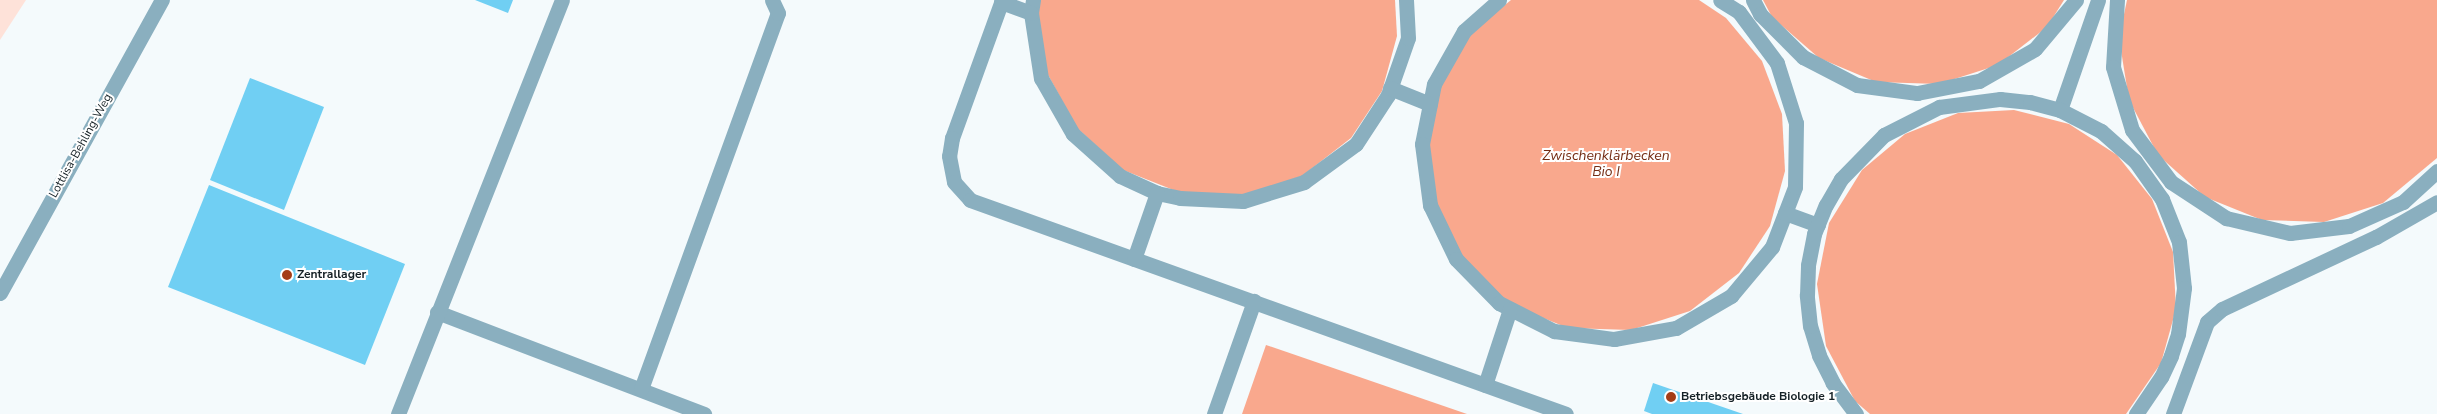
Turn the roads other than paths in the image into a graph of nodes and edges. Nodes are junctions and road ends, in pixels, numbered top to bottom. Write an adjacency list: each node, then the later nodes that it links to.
1 (162, 0): 30 (lane, Lottlisa-Behling-Weg)
2 (562, 0): 33 (lane)
3 (772, 0): 37 (lane)
4 (1406, 0): 16 (lane)
5 (1499, 0): 17 (lane)
6 (1720, 0): 14 (lane)
7 (1753, 0): 13 (lane)
8 (2076, 0): 15 (lane)
9 (2098, 0): 19 (lane)
10 (2117, 0): 20 (lane)
11 (1001, 1): 12 (lane); 29 (lane)
12 (1032, 6): 23 (lane)
13 (1766, 20): 14 (lane); 15 (lane)
14 (1753, 32): 26 (lane)
15 (1949, 87): 18 (lane)
16 (1390, 88): 17 (lane); 23 (lane)
17 (1430, 104): 32 (lane)
18 (1955, 104): 19 (lane); 28 (lane)
19 (2060, 110): 22 (lane)
20 (2156, 162): 22 (lane); 24 (lane)
21 (2437, 171): 24 (lane)
22 (2144, 173): 34 (lane)
23 (1157, 193): 29 (lane)
24 (2403, 202): 27 (lane)
25 (2437, 202): 27 (lane)
26 (1785, 213): 28 (lane); 32 (lane)
27 (2414, 217): 35 (lane)
28 (1818, 225): 43 (lane)
29 (1134, 259): 31 (lane)
30 (0, 293)
31 (1254, 301): 36 (lane); 41 (lane)
32 (1510, 309): 36 (lane)
33 (438, 312): 37 (lane); 39 (lane)
34 (2171, 356): 35 (lane); 44 (lane)
35 (2191, 364): 45 (lane)
36 (1485, 385): 38 (lane)
37 (641, 389): 40 (lane)
38 (1533, 408): 42 (lane)
39 (398, 414)
40 (704, 414)
41 (1214, 414)
42 (1566, 414)
43 (1856, 414)
44 (2136, 414)
45 (2173, 414)

